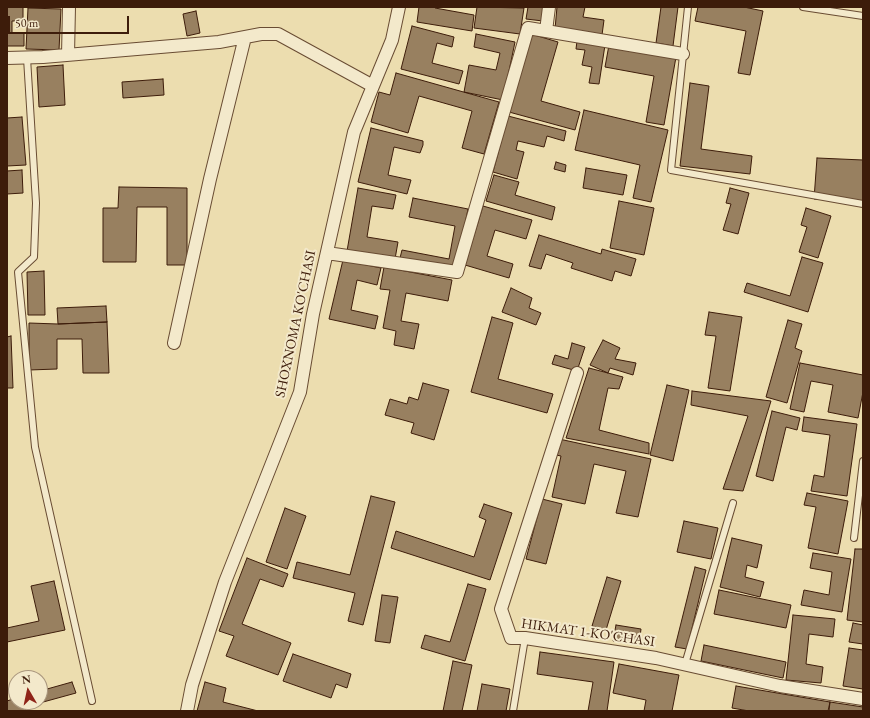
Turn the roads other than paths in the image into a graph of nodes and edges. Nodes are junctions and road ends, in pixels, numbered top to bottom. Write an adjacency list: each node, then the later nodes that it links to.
1 (69, 7): 10 (street)
2 (399, 7): 13 (street, SHOXNOMA KO'CHASI)
3 (549, 7): 7 (street)
4 (688, 7): 9 (lane)
5 (803, 7): 6 (lane)
6 (863, 16)
7 (546, 31): 9 (street); 15 (street)
8 (245, 37): 10 (street); 13 (street); 16 (street)
9 (683, 54): 14 (lane)
10 (68, 55): 12 (street)
11 (7, 58): 12 (street)
12 (27, 58): 24 (lane)
13 (373, 86): 15 (street, SHOXNOMA KO'CHASI)
14 (863, 204)
15 (327, 252): 25 (street, SHOXNOMA KO'CHASI)
16 (174, 343)
17 (577, 373): 21 (street, HIKMAT 1-KO'CHASI)
18 (863, 461): 20 (lane)
19 (732, 503): 22 (lane)
20 (854, 538)
21 (525, 638): 22 (street, HIKMAT 1-KO'CHASI); 26 (lane)
22 (685, 664): 23 (street, HIKMAT 1-KO'CHASI)
23 (863, 700)
24 (92, 701)
25 (187, 711)
26 (513, 711)

